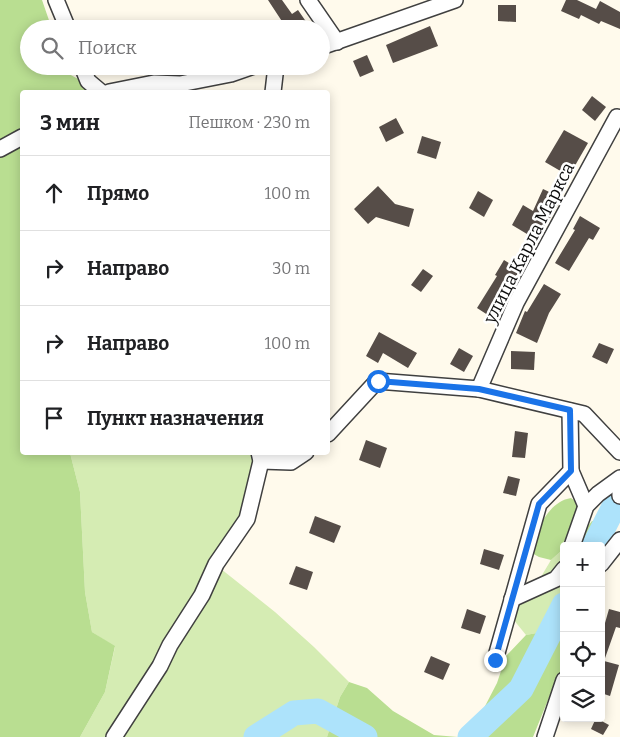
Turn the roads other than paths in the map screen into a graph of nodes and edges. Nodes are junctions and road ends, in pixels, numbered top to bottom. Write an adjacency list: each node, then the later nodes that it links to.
1 (56, 0): 4 (street)
2 (308, 0): 5 (street)
3 (455, 0): 7 (street)
4 (64, 20)
5 (322, 20)
6 (330, 32): 7 (street)
7 (337, 42): 8 (street)
8 (330, 44)
9 (86, 75): 12 (street)
10 (226, 75): 13 (street)
11 (275, 75): 14 (street)
12 (99, 90)
13 (119, 90)
14 (273, 90)
15 (617, 117): 18 (street, улица Карла Маркса)
16 (20, 138): 17 (street)
17 (0, 149)
18 (479, 389): 19 (street); 20 (street)
19 (570, 410): 21 (street); 24 (street)
20 (330, 432)
21 (620, 452)
22 (302, 455): 23 (street)
23 (260, 457): 34 (street)
24 (571, 471): 26 (street); 31 (street)
25 (620, 478): 26 (street)
26 (586, 506): 28 (street)
27 (620, 540): 29 (street)
28 (573, 542)
29 (605, 559)
30 (560, 574): 31 (street)
31 (512, 599): 32 (street)
32 (495, 660)
33 (560, 692): 35 (street)
34 (114, 737)
35 (545, 737)

